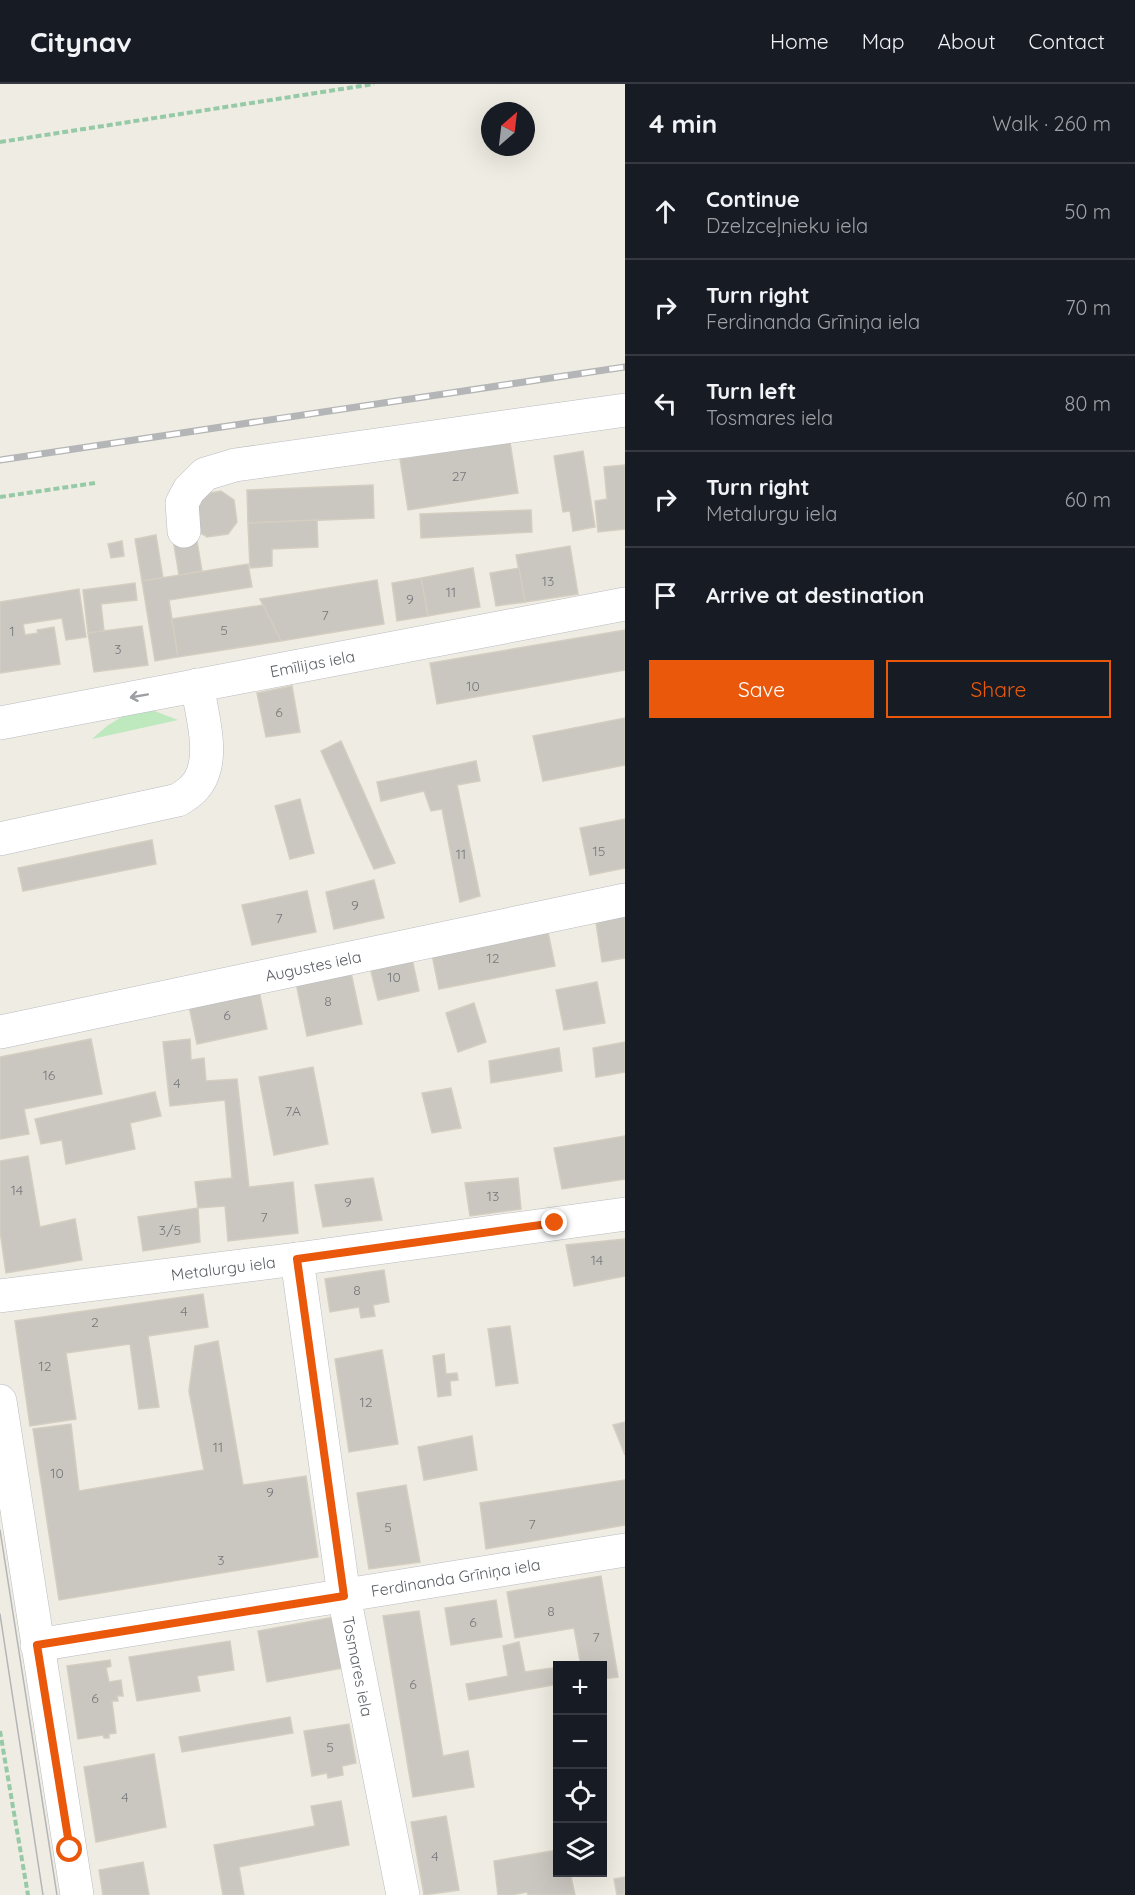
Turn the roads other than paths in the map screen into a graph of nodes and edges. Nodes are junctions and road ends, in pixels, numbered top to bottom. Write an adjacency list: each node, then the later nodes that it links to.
1 (625, 410): 2 (street)
2 (184, 531)
3 (625, 604): 4 (street, Emīlijas iela)
4 (197, 685): 5 (street, Emīlijas iela, one-way to 5); 6 (street)
5 (0, 723)
6 (0, 839)
7 (625, 900): 8 (street, Augustes iela)
8 (0, 1032)
9 (625, 1214): 10 (street, Metalurgu iela)
10 (297, 1259): 11 (street, Metalurgu iela); 14 (street, Tosmares iela)
11 (0, 1296)
12 (0, 1401): 15 (street)
13 (624, 1559): 14 (street, Ferdinanda Grīniņa iela)
14 (344, 1596): 15 (street, Ferdinanda Grīniņa iela); 17 (street, Tosmares iela)
15 (37, 1645): 16 (street)
16 (77, 1895)
17 (403, 1895)

